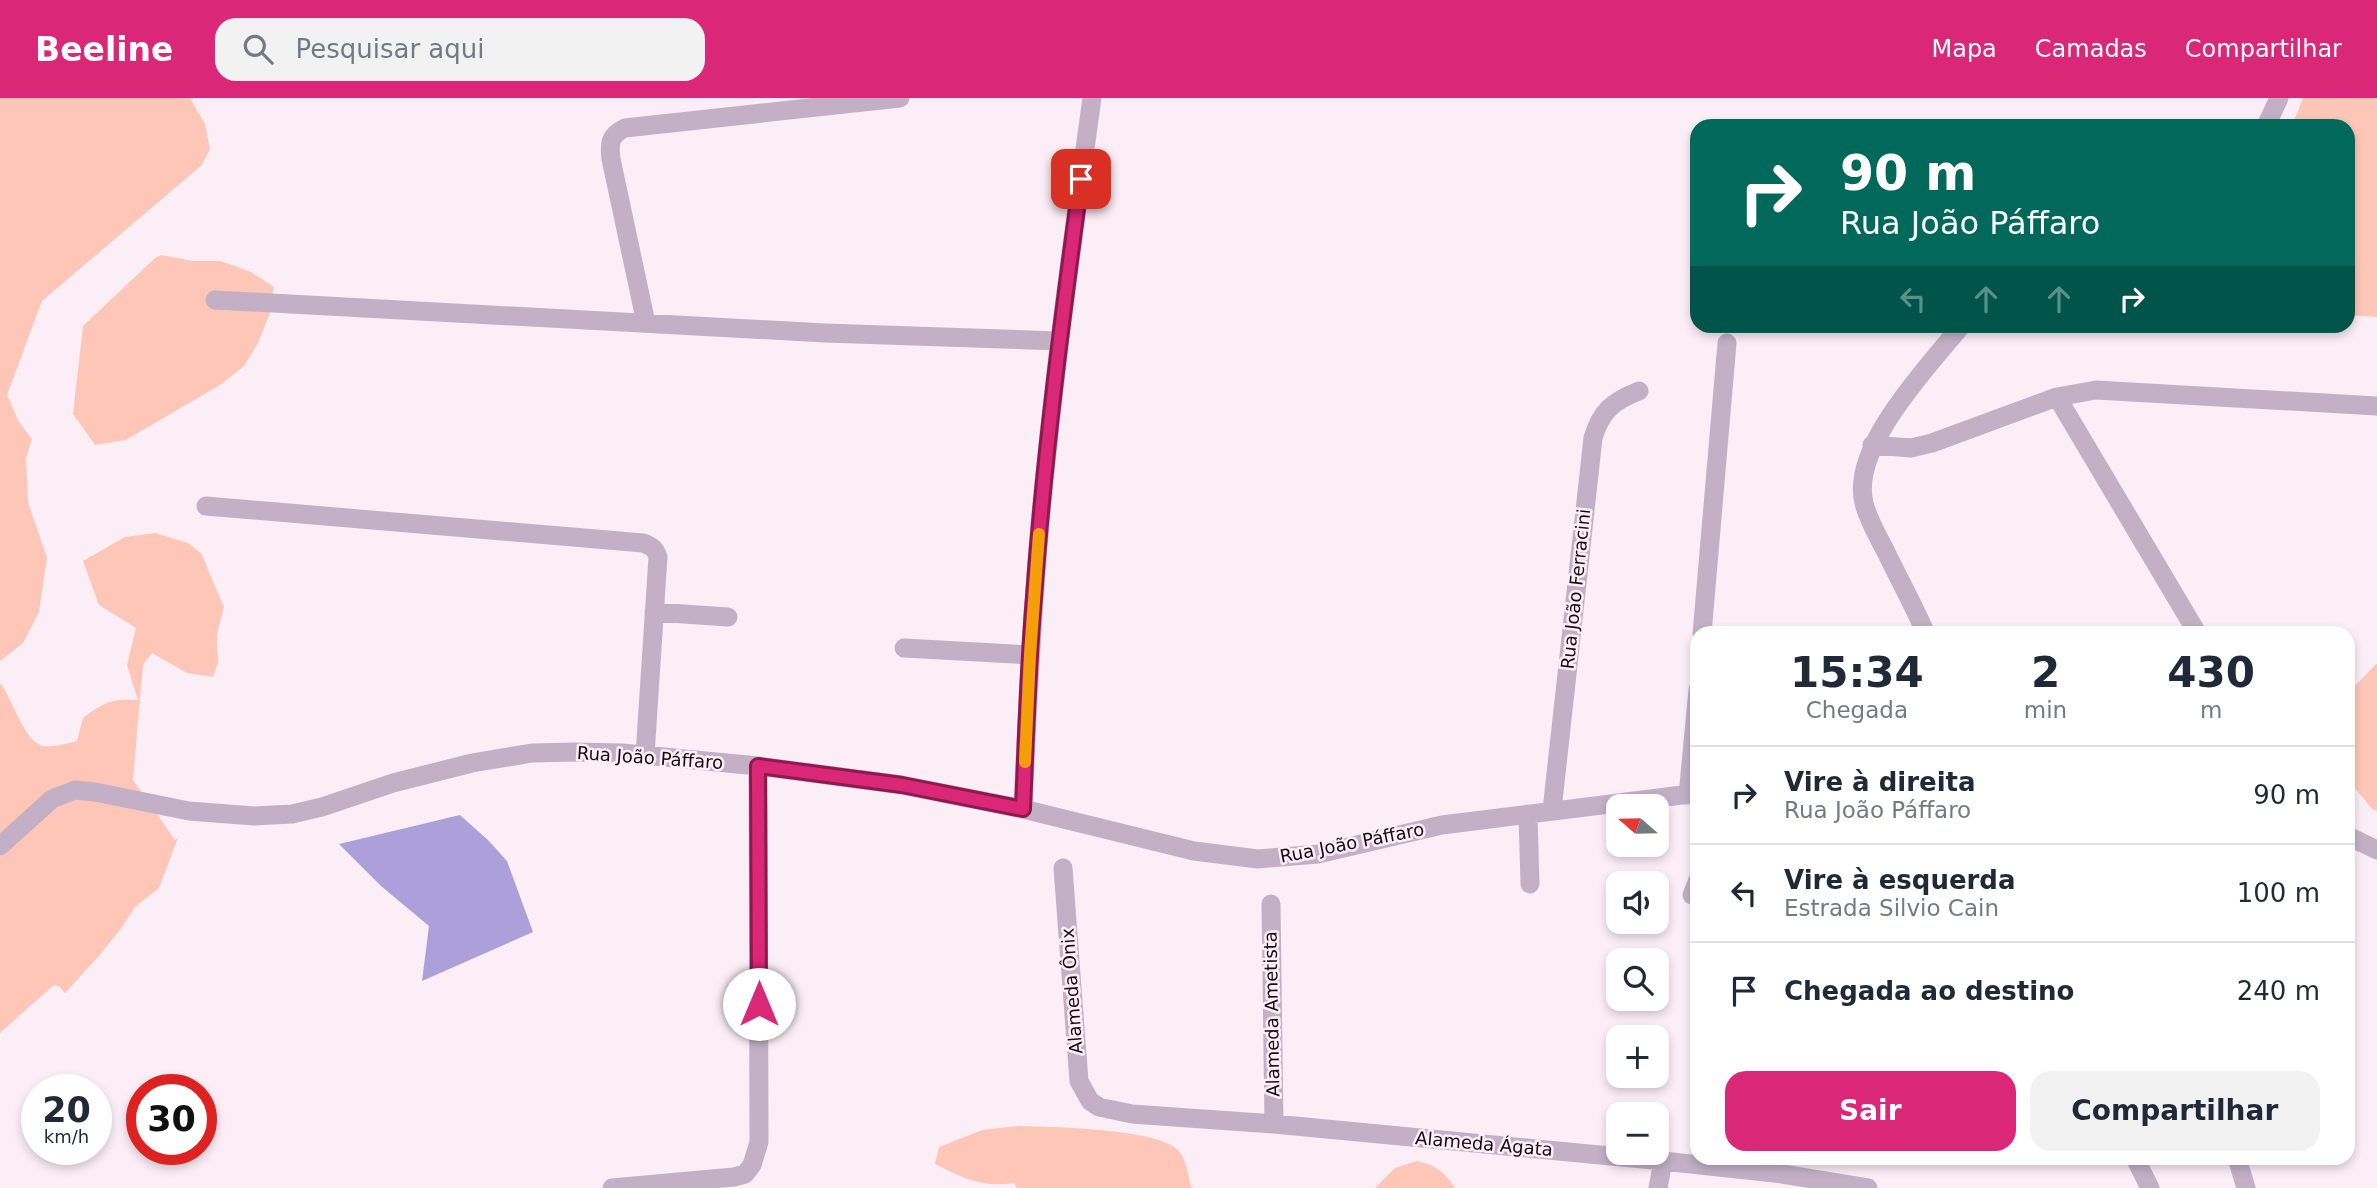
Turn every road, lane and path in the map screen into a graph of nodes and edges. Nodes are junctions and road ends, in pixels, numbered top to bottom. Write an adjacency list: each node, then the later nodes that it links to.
1 (900, 98): 6 (street)
2 (1092, 98): 8 (street)
3 (2279, 98): 4 (street)
4 (2269, 119)
5 (215, 300): 6 (street)
6 (646, 323): 8 (street)
7 (1955, 333): 13 (street)
8 (1059, 341): 21 (street)
9 (1727, 343): 17 (street)
10 (1639, 391): 26 (street, Rua João Ferracini)
11 (2057, 397): 12 (street); 13 (street); 19 (street)
12 (2377, 406)
13 (1872, 445): 18 (street)
14 (206, 506): 15 (street)
15 (654, 612): 16 (street); 22 (street)
16 (728, 617)
17 (1703, 626)
18 (1922, 626)
19 (2193, 626)
20 (904, 648): 21 (street)
21 (1030, 655): 25 (street)
22 (645, 755): 23 (street, Rua João Páffaro); 29 (street, Rua João Páffaro)
23 (758, 766): 25 (street, Rua João Páffaro); 44 (street)
24 (1690, 794): 26 (street, Rua João Páffaro)
25 (1023, 809): 27 (street, Rua João Páffaro)
26 (1552, 810): 27 (street, Rua João Páffaro)
27 (1528, 814): 32 (street)
28 (2355, 839): 30 (street)
29 (0, 846)
30 (2377, 850)
31 (1063, 868): 34 (street, Alameda Ônix)
32 (1530, 884)
33 (1271, 904): 35 (street, Alameda Ametista)
34 (1099, 1107): 35 (street, Alameda Ágata)
35 (1274, 1124): 36 (street, Alameda Ágata)
36 (1606, 1156)
37 (1669, 1161): 38 (street, Alameda Ágata)
38 (1690, 1162)
39 (1662, 1165): 45 (street)
40 (1759, 1165): 43 (street, Alameda Ágata)
41 (2138, 1165): 47 (street)
42 (2239, 1165): 48 (street)
43 (1783, 1166): 46 (street, Alameda Ágata)
44 (612, 1188)
45 (1658, 1188)
46 (1868, 1188)
47 (2150, 1188)
48 (2246, 1188)

